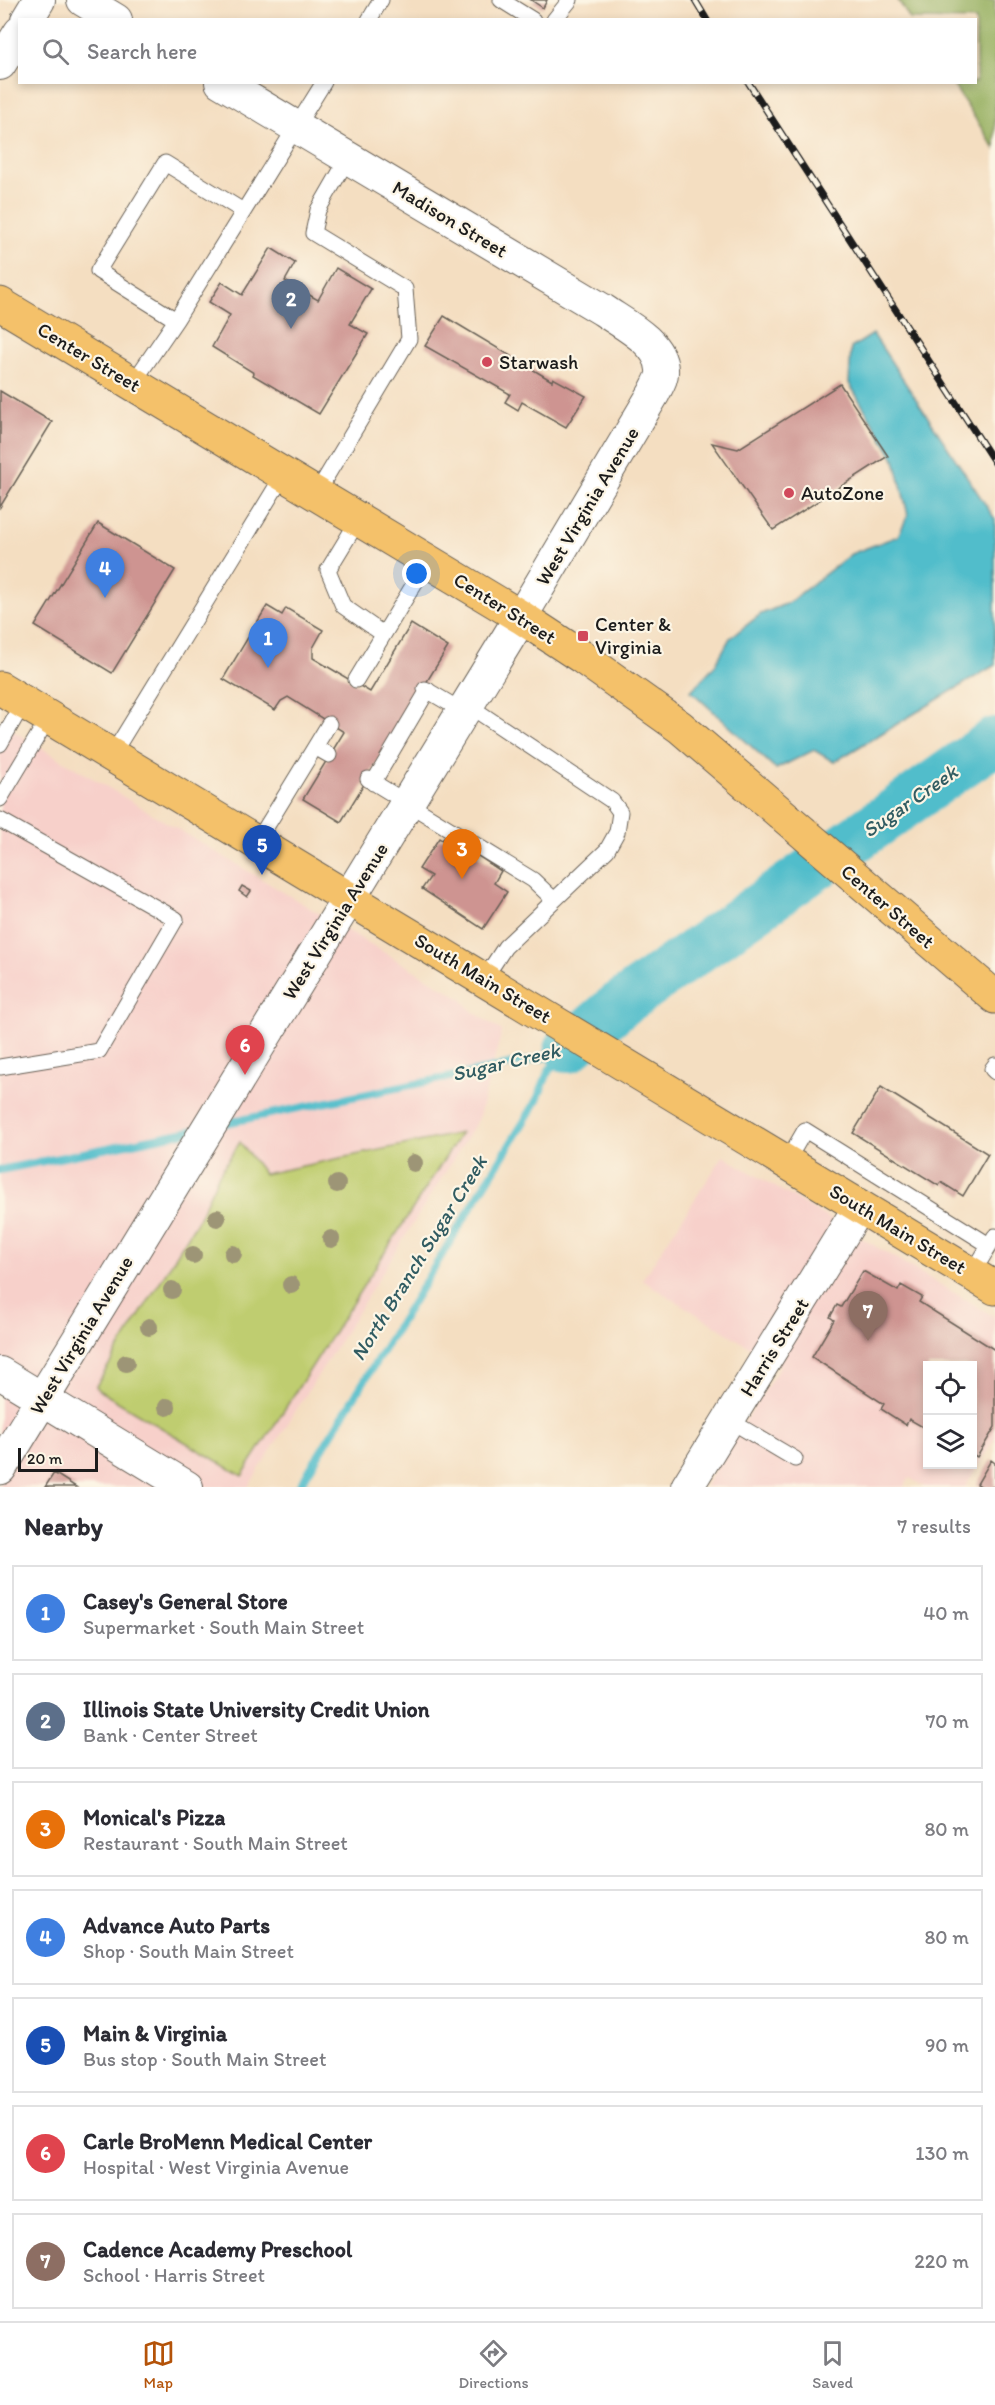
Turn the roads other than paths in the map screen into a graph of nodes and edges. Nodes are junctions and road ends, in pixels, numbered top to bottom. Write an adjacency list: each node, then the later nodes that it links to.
1 (39, 0): 6 (street)
2 (83, 0): 7 (street)
3 (381, 0): 8 (lane)
4 (501, 0): 9 (lane)
5 (570, 0): 10 (lane)
6 (28, 18)
7 (113, 18)
8 (370, 18)
9 (530, 18)
10 (556, 18)
11 (18, 35): 12 (street)
12 (0, 64)
13 (224, 84): 15 (street, Madison Street)
14 (323, 84): 15 (lane)
15 (297, 127): 16 (street, Madison Street); 17 (lane)
16 (348, 158): 20 (street, Madison Street); 23 (lane)
17 (243, 211): 19 (lane); 19 (lane)
18 (0, 303): 21 (main road, Center Street)
19 (176, 320): 21 (lane)
20 (662, 370): 26 (street, West Virginia Avenue)
21 (133, 383): 22 (main road, Center Street)
22 (284, 474): 23 (main road, Center Street); 36 (lane)
23 (316, 494): 24 (main road, Center Street)
24 (358, 519): 25 (main road, Center Street); 27 (lane)
25 (428, 561): 26 (main road, Center Street); 27 (lane)
26 (521, 617): 32 (street, West Virginia Avenue); 45 (main road, Center Street)
27 (383, 634): 28 (lane)
28 (370, 656): 29 (lane); 30 (lane)
29 (384, 664)
30 (356, 680)
31 (24, 702): 34 (lane); 36 (main road, South Main Street); 38 (lane)
32 (466, 708): 39 (street, West Virginia Avenue); 39 (lane); 43 (lane)
33 (329, 724): 35 (lane)
34 (0, 744)
35 (315, 747): 37 (lane); 41 (lane)
36 (112, 755): 41 (main road, South Main Street)
37 (329, 755)
38 (0, 799)
39 (408, 804): 42 (street, West Virginia Avenue); 43 (lane)
40 (0, 820): 47 (lane)
41 (257, 842): 42 (main road, South Main Street)
42 (350, 898): 44 (main road, South Main Street); 54 (street, West Virginia Avenue)
43 (554, 900): 44 (lane)
44 (491, 983): 49 (main road, South Main Street)
45 (995, 997)
46 (995, 1065): 48 (lane)
47 (0, 1067)
48 (995, 1072)
49 (787, 1161): 50 (main road, South Main Street); 51 (lane)
50 (860, 1206): 52 (main road, South Main Street); 55 (street, Harris Street)
51 (992, 1240): 52 (lane)
52 (983, 1281)
53 (0, 1373): 54 (street)
54 (42, 1399): 57 (street, West Virginia Avenue); 58 (street)
55 (729, 1420): 56 (lane); 59 (street, Harris Street)
56 (795, 1459)
57 (0, 1468)
58 (187, 1487)
59 (687, 1487)

